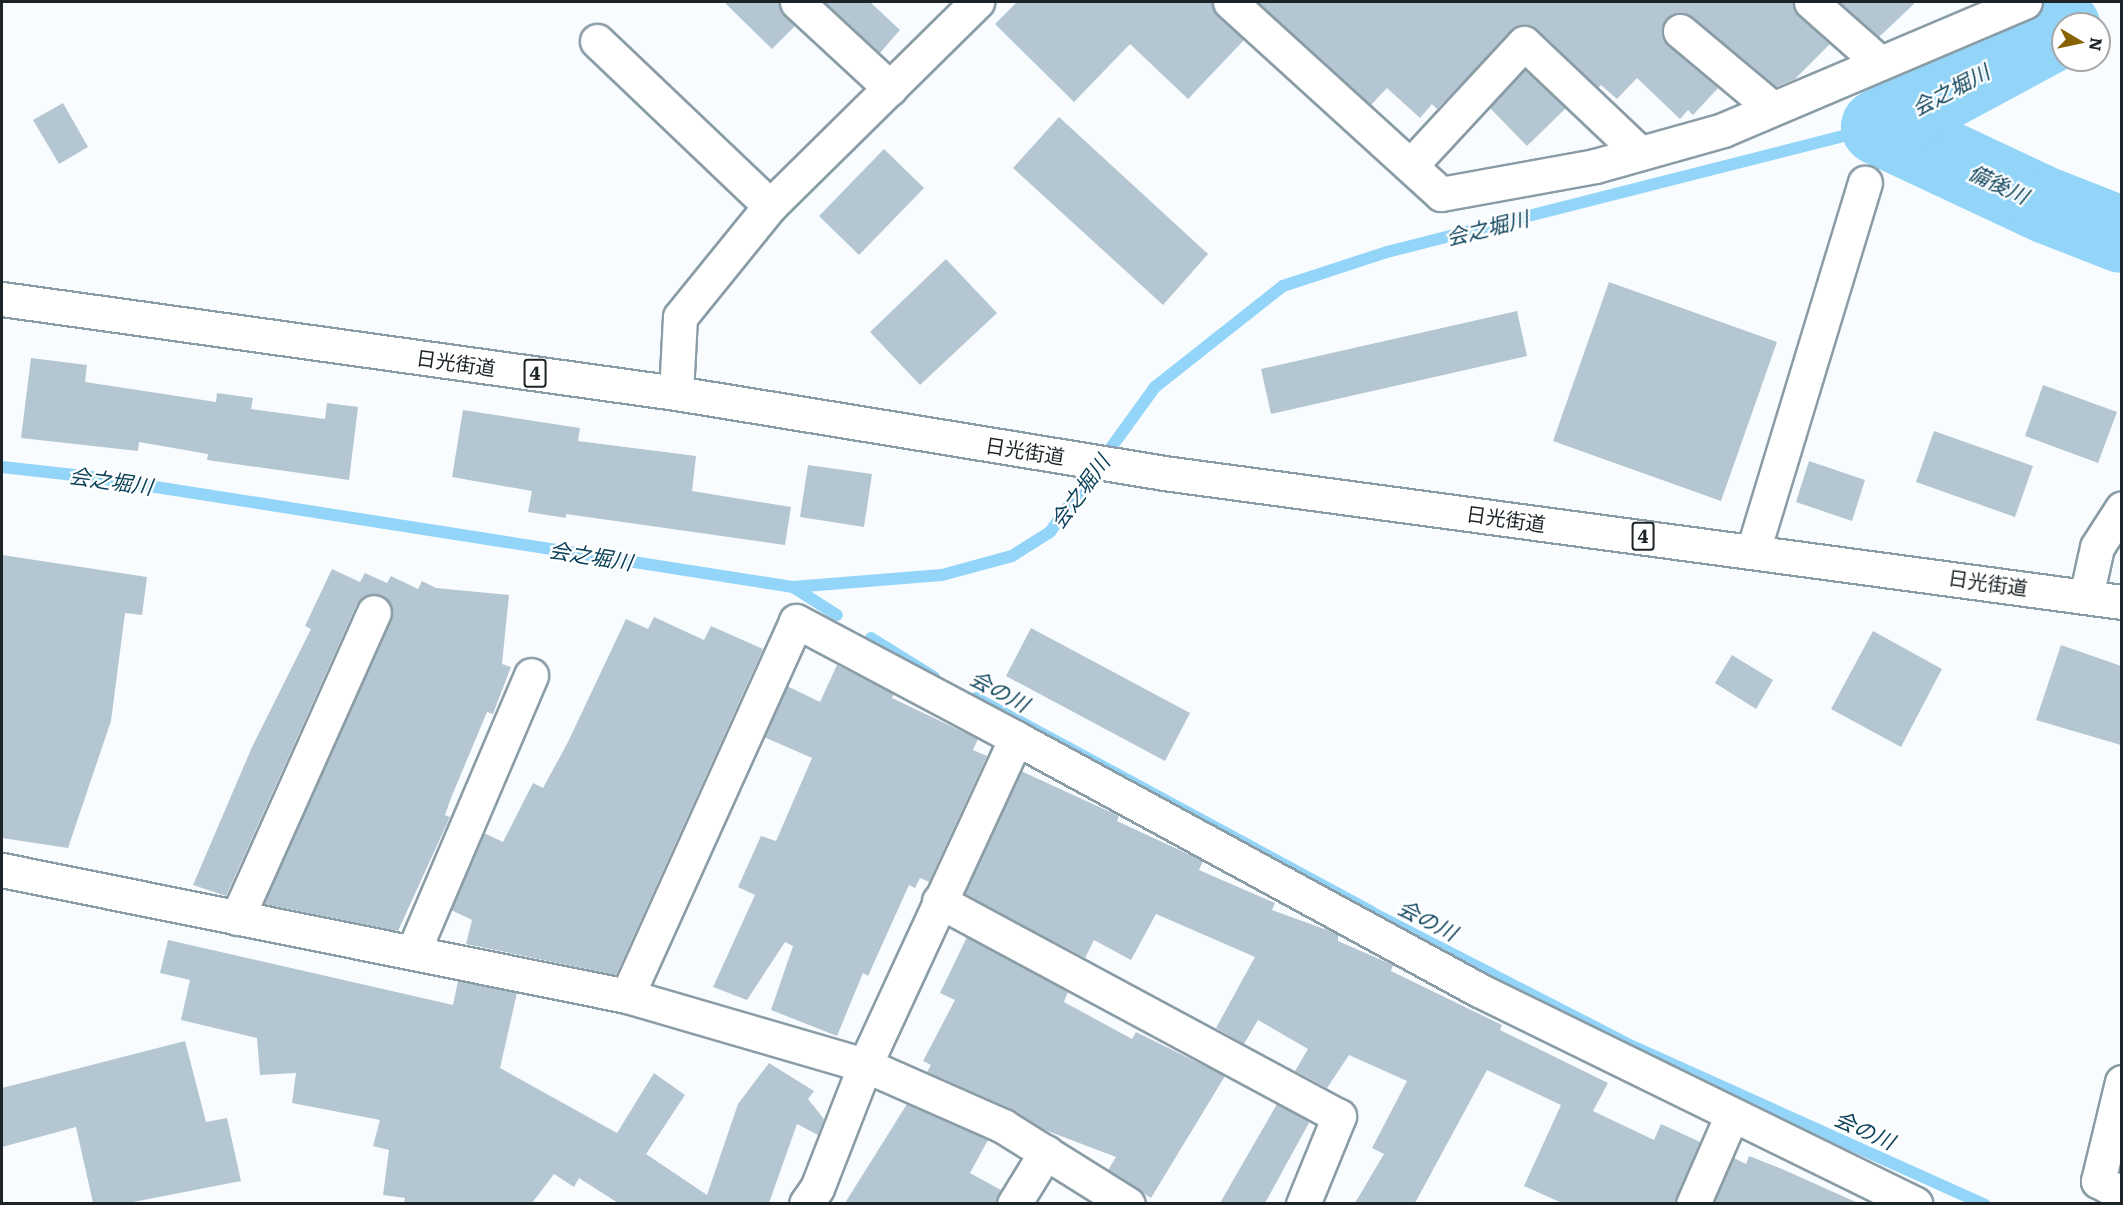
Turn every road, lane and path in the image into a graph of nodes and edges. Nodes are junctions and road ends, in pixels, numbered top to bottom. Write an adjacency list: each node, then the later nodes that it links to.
1 (797, 2): 9 (main road)
2 (977, 2): 9 (main road)
3 (1230, 2): 12 (main road)
4 (1811, 2): 8 (main road)
5 (2025, 2): 8 (main road)
6 (1680, 31): 10 (main road)
7 (597, 41): 14 (main road)
8 (1880, 63): 10 (main road)
9 (890, 88): 14 (main road)
10 (1772, 108): 11 (main road)
11 (1639, 152): 12 (main road); 12 (main road)
12 (1411, 165)
13 (1865, 183): 18 (main road)
14 (770, 206): 16 (main road)
15 (2, 298): 16 (main road, 日光街道 / 4)
16 (676, 393): 18 (main road, 日光街道 / 4)
17 (2121, 508): 19 (main road)
18 (1753, 551): 19 (main road, 日光街道 / 4)
19 (2086, 597): 20 (main road, 日光街道 / 4)
20 (2121, 602)
21 (374, 612): 26 (main road)
22 (531, 675): 27 (main road)
23 (1016, 738): 25 (main road); 28 (main road); 31 (main road)
24 (2, 870): 26 (main road)
25 (939, 901): 29 (main road); 38 (main road)
26 (237, 918): 27 (main road)
27 (413, 952): 28 (main road)
28 (627, 996): 29 (main road)
29 (865, 1065): 32 (main road); 35 (main road)
30 (2121, 1083): 33 (main road)
31 (1731, 1117): 34 (main road); 39 (main road)
32 (1046, 1152): 36 (main road); 37 (main road)
33 (2099, 1193)
34 (1895, 1200)
35 (806, 1203)
36 (1014, 1203)
37 (1128, 1203)
38 (1303, 1203)
39 (1693, 1203)

